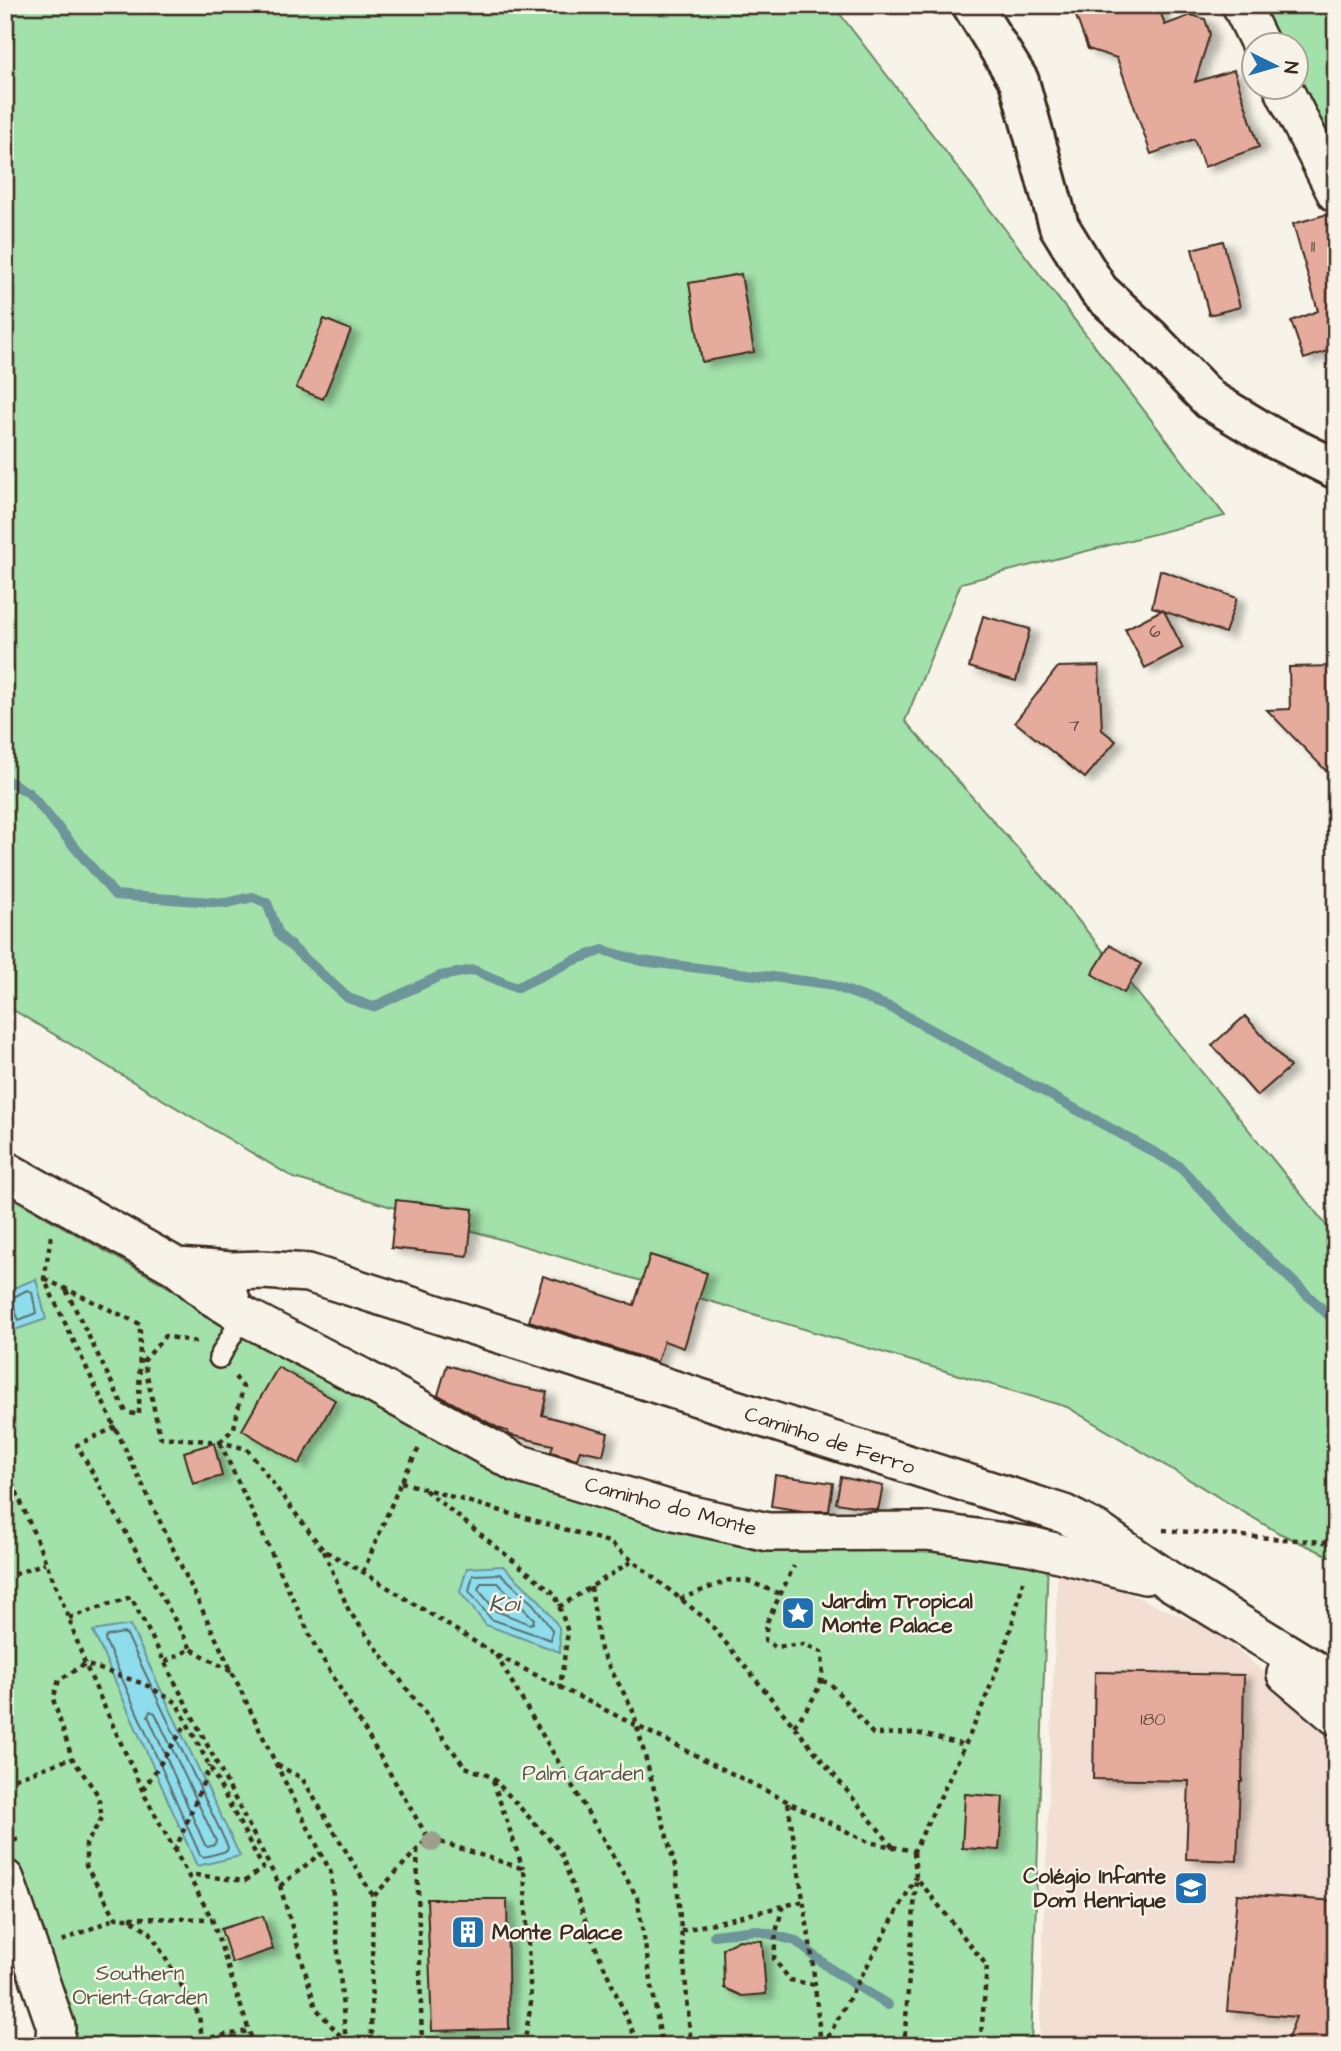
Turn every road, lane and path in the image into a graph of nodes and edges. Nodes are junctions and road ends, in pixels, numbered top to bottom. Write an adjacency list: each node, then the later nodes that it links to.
1 (972, 5): 6 (main road)
2 (1241, 5): 3 (street)
3 (1254, 32)
4 (1290, 102): 5 (street)
5 (1336, 193)
6 (1336, 469)
7 (5, 1170): 9 (street, Caminho de Ferro)
8 (52, 1228): 12 (path)
9 (177, 1267): 10 (street, Caminho de Ferro); 14 (street, Caminho do Monte)
10 (231, 1271): 11 (street, Caminho de Ferro); 14 (lane)
11 (291, 1272): 14 (street); 32 (street, Caminho de Ferro)
12 (44, 1279): 13 (path); 17 (path)
13 (66, 1290): 13 (path)
14 (257, 1322): 16 (lane); 25 (street, Caminho do Monte)
15 (165, 1336): 19 (path)
16 (219, 1357): 19 (path)
17 (116, 1427): 38 (path); 42 (path)
18 (423, 1441): 21 (path)
19 (220, 1443): 26 (path); 58 (path)
20 (5, 1464): 28 (path)
21 (401, 1482): 22 (path); 30 (path)
22 (423, 1488): 27 (path); 36 (path)
23 (1158, 1530): 24 (path)
24 (1336, 1544)
25 (1031, 1546): 32 (street, Caminho do Monte); 50 (path)
26 (323, 1550): 30 (path); 54 (path)
27 (632, 1561): 33 (path); 35 (path)
28 (45, 1563): 31 (path); 37 (path)
29 (796, 1564): 34 (path)
30 (362, 1572): 39 (path)
31 (5, 1578)
32 (1171, 1582): 44 (street, Caminho de Ferro); 46 (street, Caminho do Monte)
33 (591, 1587): 36 (path); 48 (path)
34 (780, 1594): 35 (path); 43 (path)
35 (680, 1599): 49 (path)
36 (559, 1607): 45 (path)
37 (69, 1618): 40 (path); 41 (path)
38 (191, 1649): 40 (path); 42 (path)
39 (496, 1655): 45 (path); 90 (path)
40 (165, 1662): 68 (path)
41 (85, 1664): 47 (path); 51 (path); 56 (path)
42 (233, 1673): 52 (path)
43 (822, 1681): 49 (path); 50 (path)
44 (1336, 1683)
45 (559, 1686): 48 (path)
46 (1336, 1716)
47 (187, 1723): 53 (path); 56 (path)
48 (636, 1725): 57 (path); 75 (path)
49 (794, 1726): 59 (path)
50 (965, 1745): 62 (path)
51 (72, 1758): 55 (path); 72 (path)
52 (276, 1765): 63 (path); 69 (path)
53 (210, 1766): 61 (path); 65 (path)
54 (492, 1777): 64 (path); 89 (path)
55 (5, 1782)
56 (142, 1790): 61 (path)
57 (788, 1802): 59 (path); 70 (path)
58 (428, 1838): 60 (path); 64 (path)
59 (894, 1847): 62 (path)
60 (417, 1850): 69 (path); 77 (path)
61 (175, 1852): 74 (path)
62 (914, 1852): 66 (path)
63 (321, 1853): 68 (path); 82 (path)
64 (524, 1869): 88 (path)
65 (195, 1875)
66 (916, 1877): 92 (path); 93 (path); 94 (path)
67 (5, 1879): 83 (street)
68 (280, 1886): 82 (path)
69 (373, 1896): 86 (path)
70 (804, 1901): 71 (path); 79 (path)
71 (783, 1906): 75 (path); 79 (path)
72 (116, 1918): 73 (path); 76 (path)
73 (129, 1918): 74 (path); 81 (path)
74 (212, 1919): 80 (path)
75 (681, 1931): 91 (path)
76 (51, 1945)
77 (420, 1965): 78 (path); 87 (path)
78 (429, 1965)
79 (815, 1985): 92 (path)
80 (250, 2031): 81 (path); 85 (path)
81 (202, 2039): 84 (path)
82 (346, 2045)
83 (54, 2046)
84 (200, 2046)
85 (254, 2046)
86 (388, 2046)
87 (422, 2046)
88 (524, 2046)
89 (639, 2046)
90 (662, 2046)
91 (691, 2046)
92 (822, 2046)
93 (905, 2046)
94 (980, 2046)

